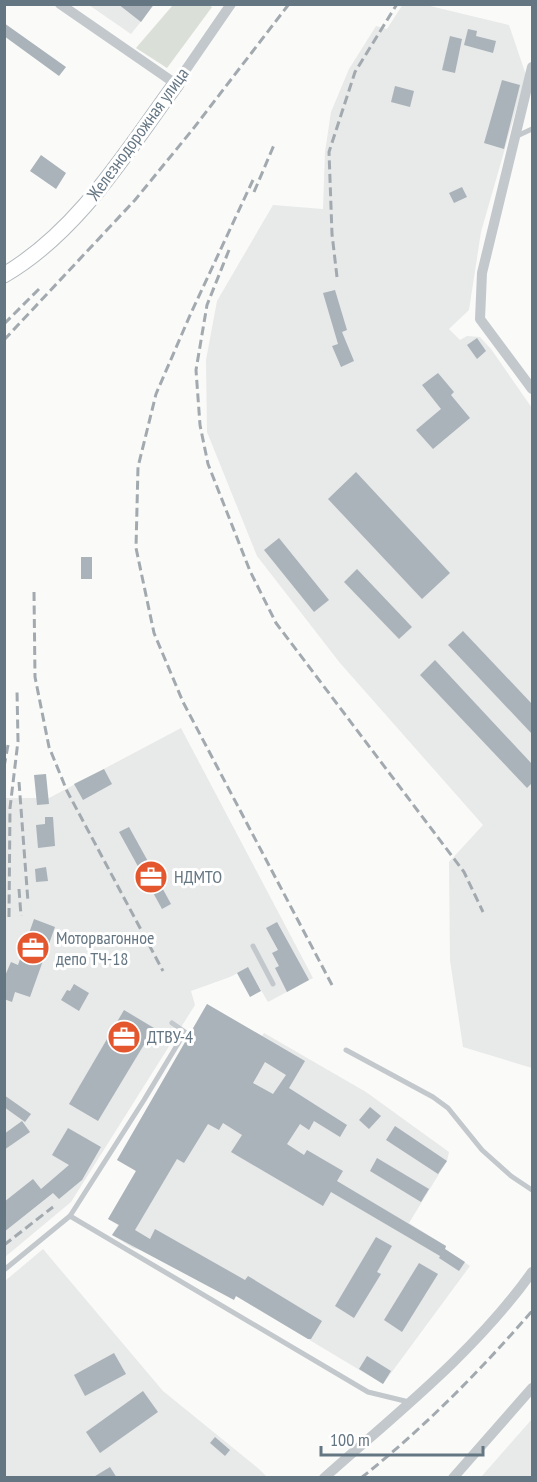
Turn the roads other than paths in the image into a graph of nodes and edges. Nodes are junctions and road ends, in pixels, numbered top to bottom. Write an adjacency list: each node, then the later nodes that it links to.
1 (60, 4): 4 (street)
2 (231, 4): 4 (street, Железнодорожная улица)
3 (532, 68): 6 (street)
4 (176, 84): 7 (street, Железнодорожная улица)
5 (532, 129): 6 (lane)
6 (515, 137): 8 (street)
7 (4, 274)
8 (532, 389)
9 (253, 946): 10 (lane)
10 (273, 984)
11 (172, 1023): 14 (lane)
12 (346, 1050): 13 (lane)
13 (532, 1190)
14 (70, 1216): 15 (lane); 18 (lane)
15 (4, 1270)
16 (532, 1272): 18 (street)
17 (532, 1388): 20 (street)
18 (409, 1402): 19 (street)
19 (324, 1478)
20 (453, 1478)

